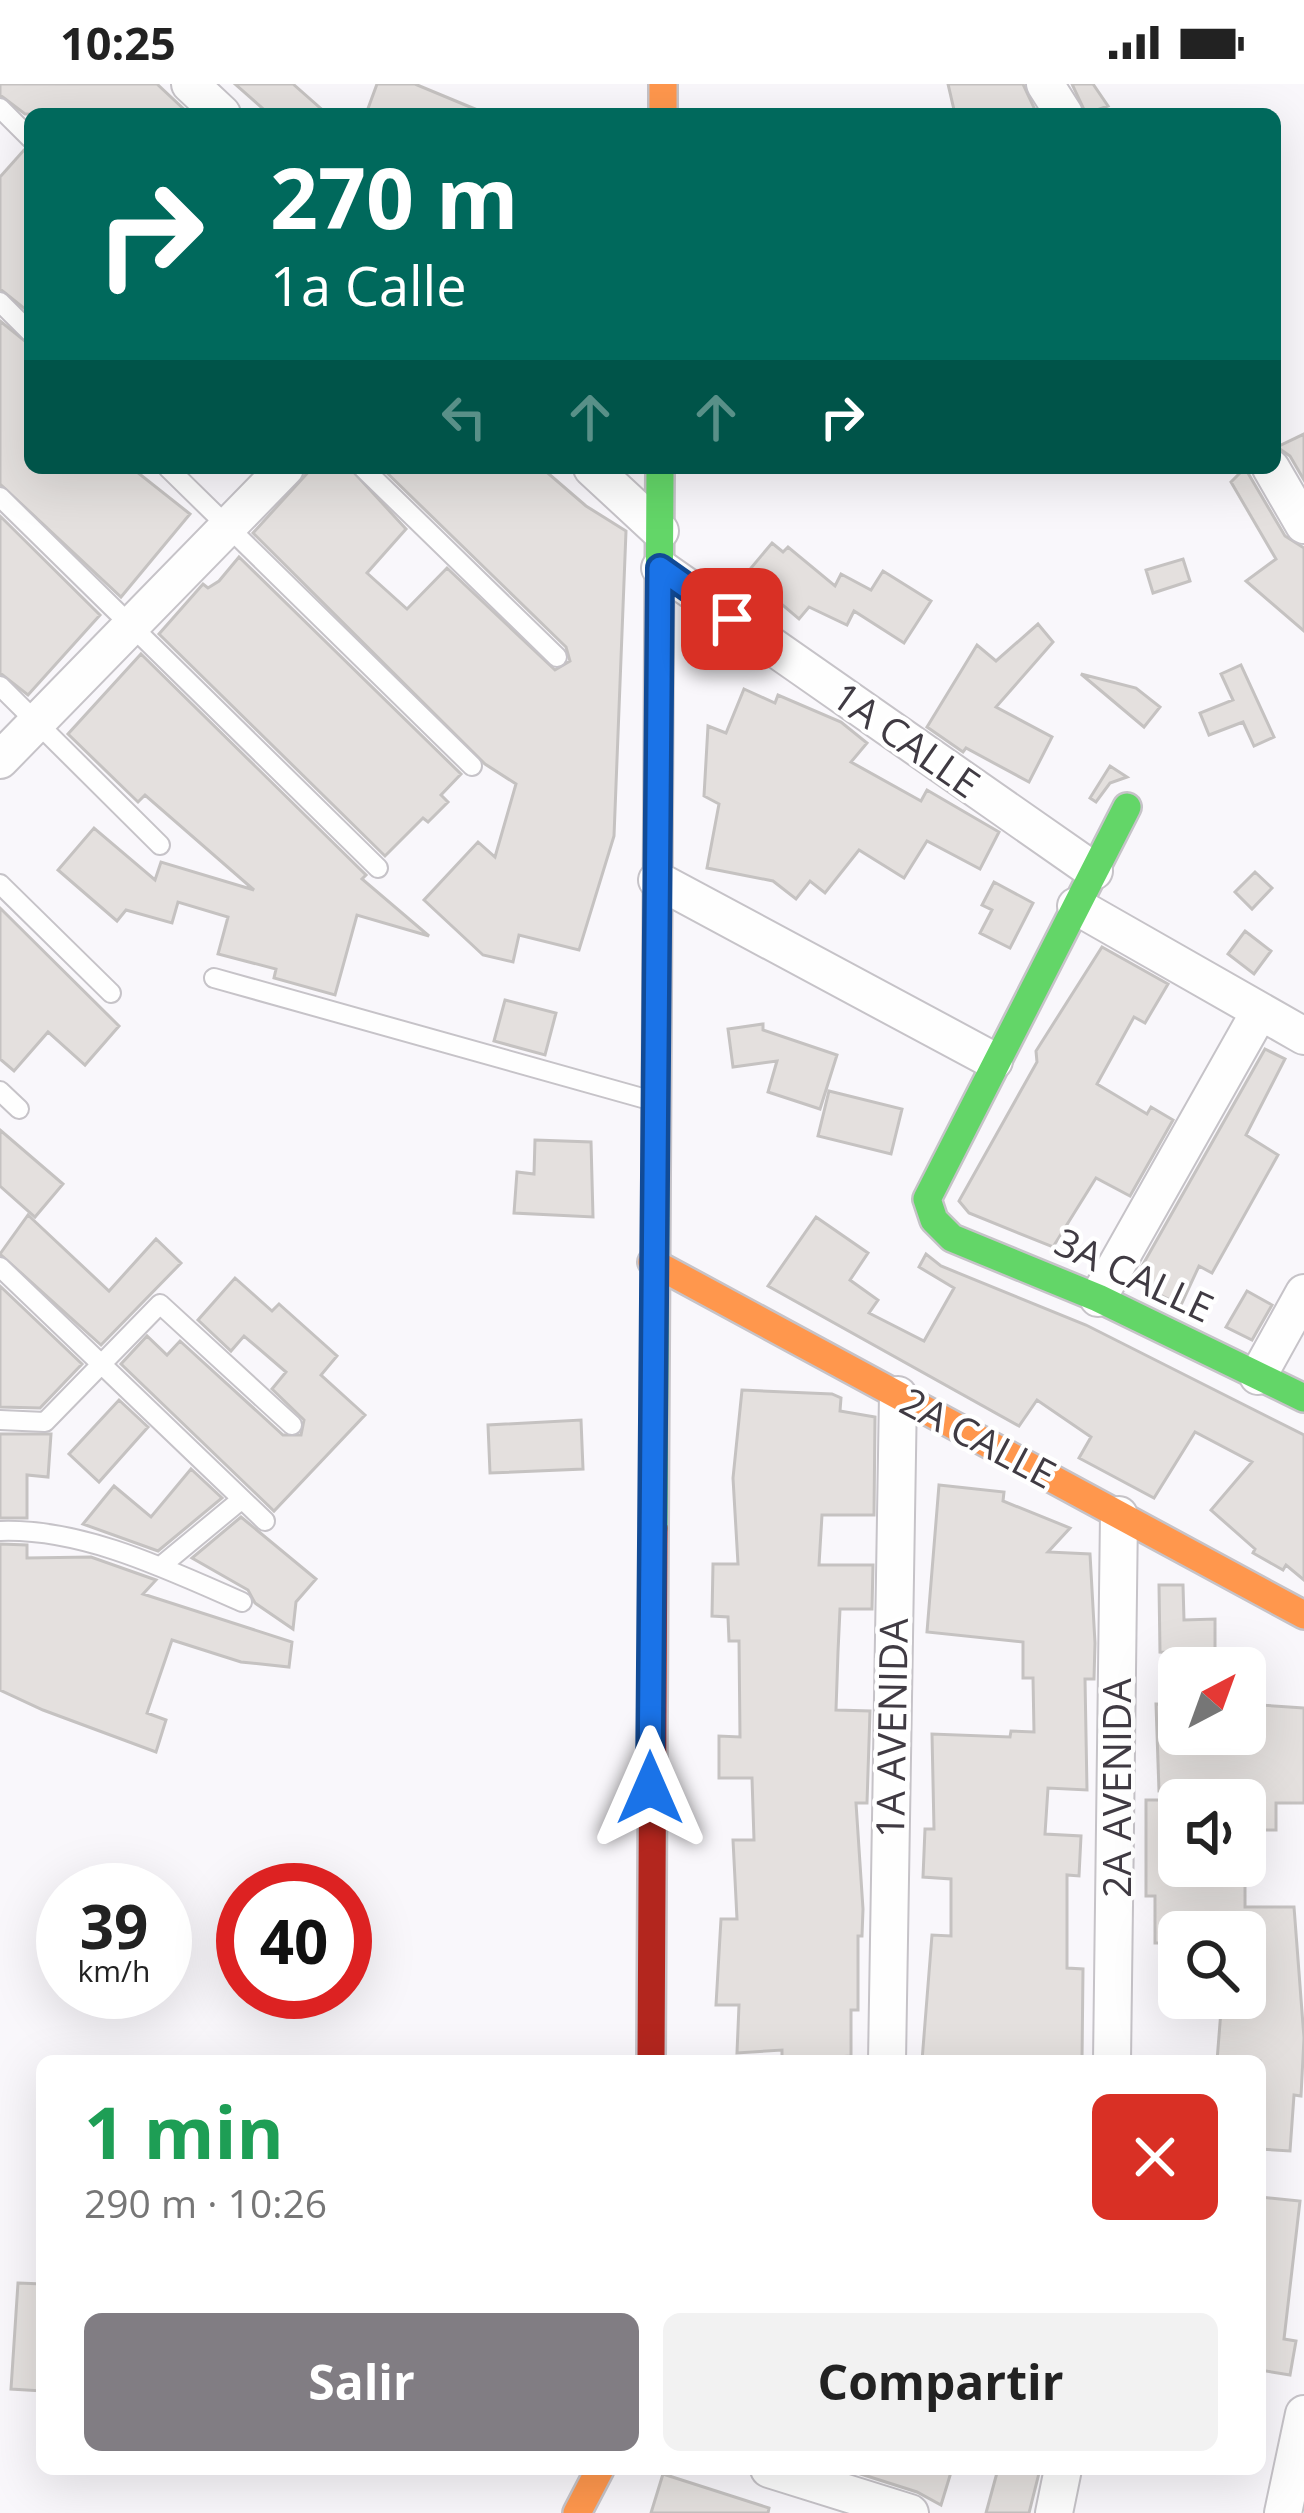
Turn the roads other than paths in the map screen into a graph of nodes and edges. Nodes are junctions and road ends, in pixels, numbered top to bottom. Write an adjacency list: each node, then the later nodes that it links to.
1 (190, 84): 3 (street)
2 (0, 108): 4 (lane)
3 (216, 108)
4 (24, 132)
5 (0, 302): 6 (lane)
6 (24, 326)
7 (175, 474): 15 (lane)
8 (279, 474): 15 (street)
9 (370, 474): 19 (lane)
10 (598, 474): 16 (street)
11 (660, 474): 16 (street)
12 (1274, 474): 14 (street)
13 (0, 497): 18 (lane)
14 (1304, 525)
15 (228, 526): 18 (street); 23 (lane)
16 (660, 531): 17 (street)
17 (660, 568): 27 (street, 1A CALLE); 28 (street)
18 (131, 626): 21 (street); 26 (lane)
19 (556, 657)
20 (0, 686): 21 (lane)
21 (37, 722): 22 (street); 25 (lane)
22 (0, 760)
23 (472, 766)
24 (1127, 807): 27 (street)
25 (160, 845)
26 (378, 868)
27 (1094, 871): 30 (street)
28 (657, 880): 35 (street); 37 (street)
29 (0, 884): 32 (lane)
30 (1076, 906): 33 (street); 35 (street)
31 (214, 977): 37 (lane)
32 (111, 993)
33 (1260, 1011): 34 (street); 42 (street)
34 (1304, 1036)
35 (994, 1061): 42 (street, 3A CALLE)
36 (0, 1091): 38 (lane)
37 (652, 1101): 39 (street)
38 (19, 1109)
39 (652, 1262): 45 (street, 2A CALLE); 56 (street)
40 (0, 1267): 43 (lane)
41 (1304, 1293): 44 (street)
42 (1098, 1298): 44 (street, 3A CALLE)
43 (102, 1365): 47 (lane); 48 (lane); 49 (lane)
44 (1258, 1376): 46 (street, 3A CALLE)
45 (898, 1395): 50 (street, 2A CALLE); 57 (street, 1A AVENIDA)
46 (1304, 1398)
47 (0, 1420)
48 (292, 1426)
49 (242, 1499): 51 (lane); 53 (lane)
50 (1119, 1515): 55 (street, 2A CALLE); 58 (street, 2A AVENIDA)
51 (265, 1521)
52 (0, 1531): 53 (lane)
53 (161, 1566): 54 (lane)
54 (242, 1602)
55 (1304, 1615)
56 (651, 2055)
57 (887, 2055)
58 (1112, 2055)
59 (1304, 2414): 67 (street)
60 (597, 2475): 64 (street)
61 (788, 2475): 63 (street)
62 (1062, 2475): 66 (street)
63 (835, 2490): 65 (street)
64 (577, 2513)
65 (910, 2513)
66 (1054, 2513)
67 (1282, 2513)

